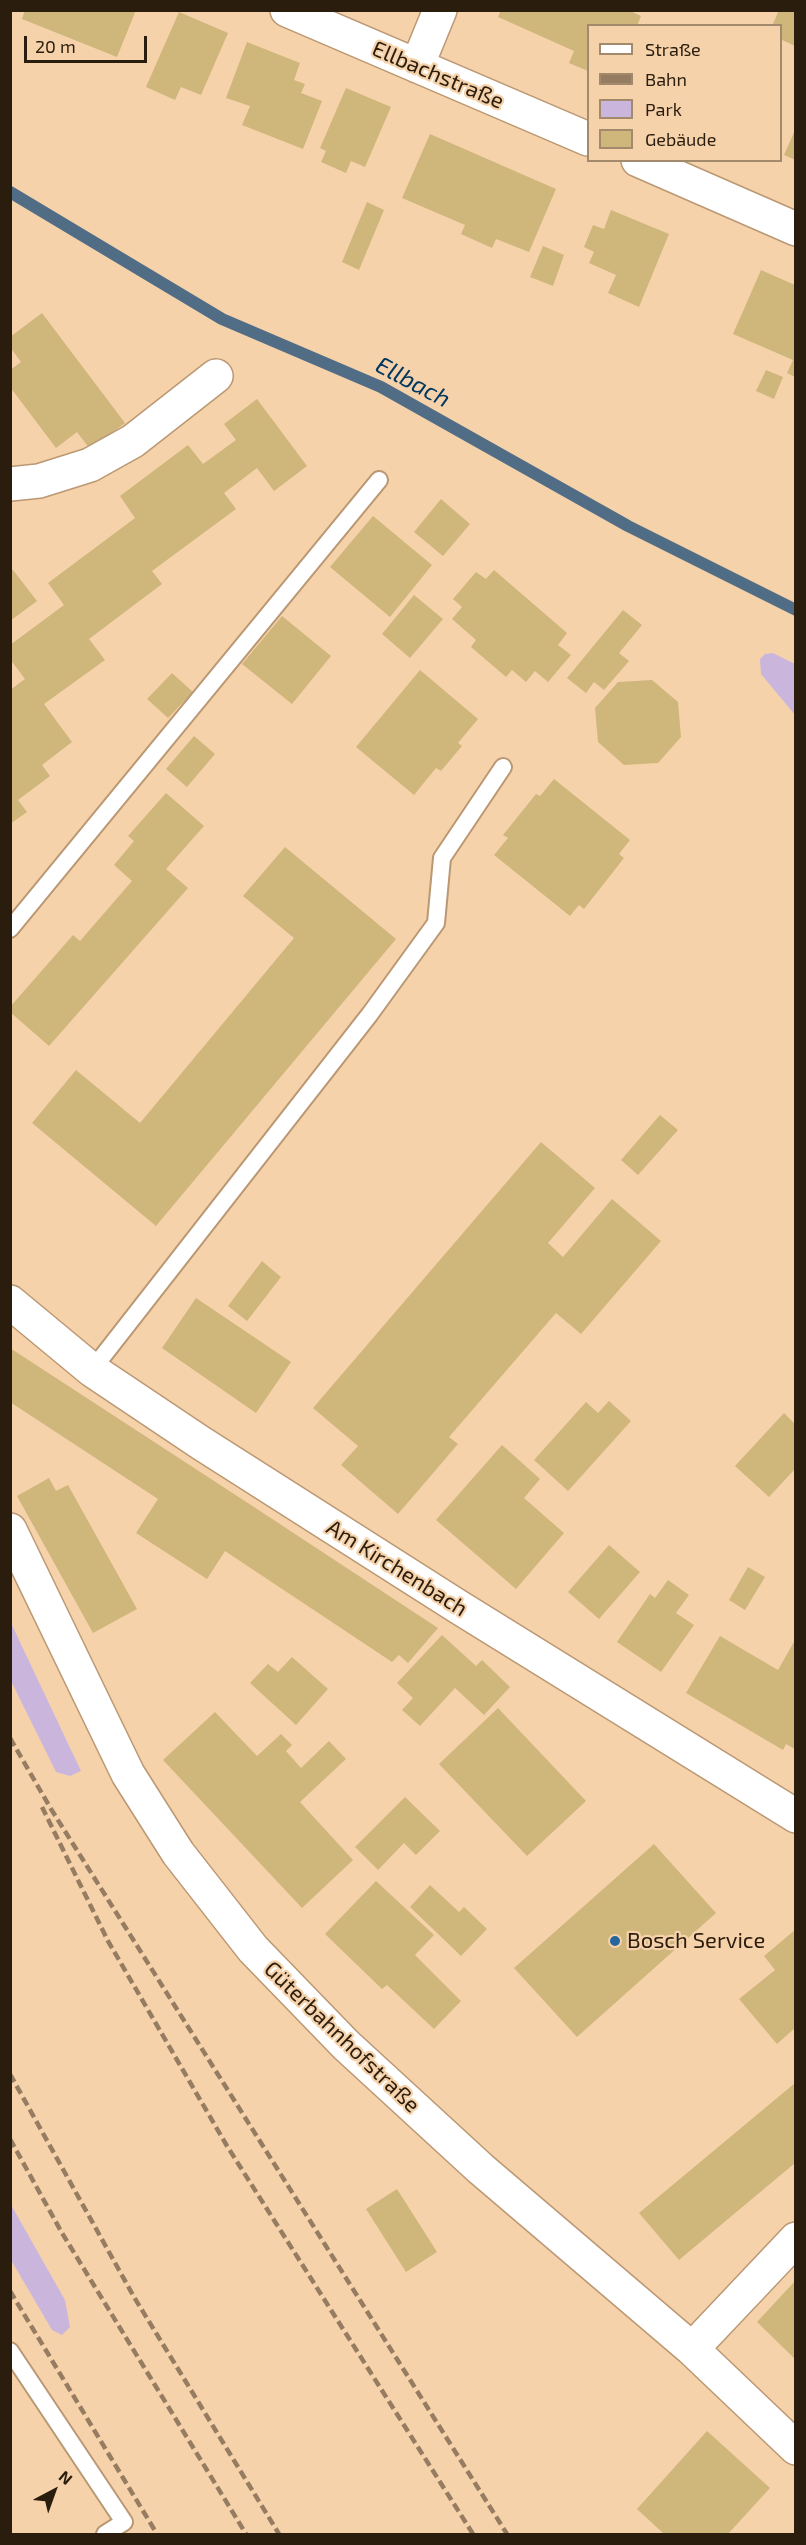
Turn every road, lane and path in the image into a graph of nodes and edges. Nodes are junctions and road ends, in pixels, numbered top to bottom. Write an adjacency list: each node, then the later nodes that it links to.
1 (287, 10): 3 (street, Ellbachstraße)
2 (440, 10): 3 (street)
3 (417, 66): 4 (street, Ellbachstraße)
4 (587, 139)
5 (643, 162): 6 (street)
6 (795, 229)
7 (216, 376): 9 (street)
8 (380, 480): 11 (lane)
9 (10, 484)
10 (503, 767): 13 (lane)
11 (10, 928)
12 (10, 1302): 13 (street, Am Kirchenbach)
13 (92, 1370): 15 (street, Am Kirchenbach)
14 (10, 1530): 17 (street, Güterbahnhofstraße)
15 (795, 1816)
16 (795, 2239): 17 (street)
17 (692, 2349): 19 (street, Güterbahnhofstraße)
18 (10, 2351): 20 (lane)
19 (795, 2448)
20 (105, 2535)

